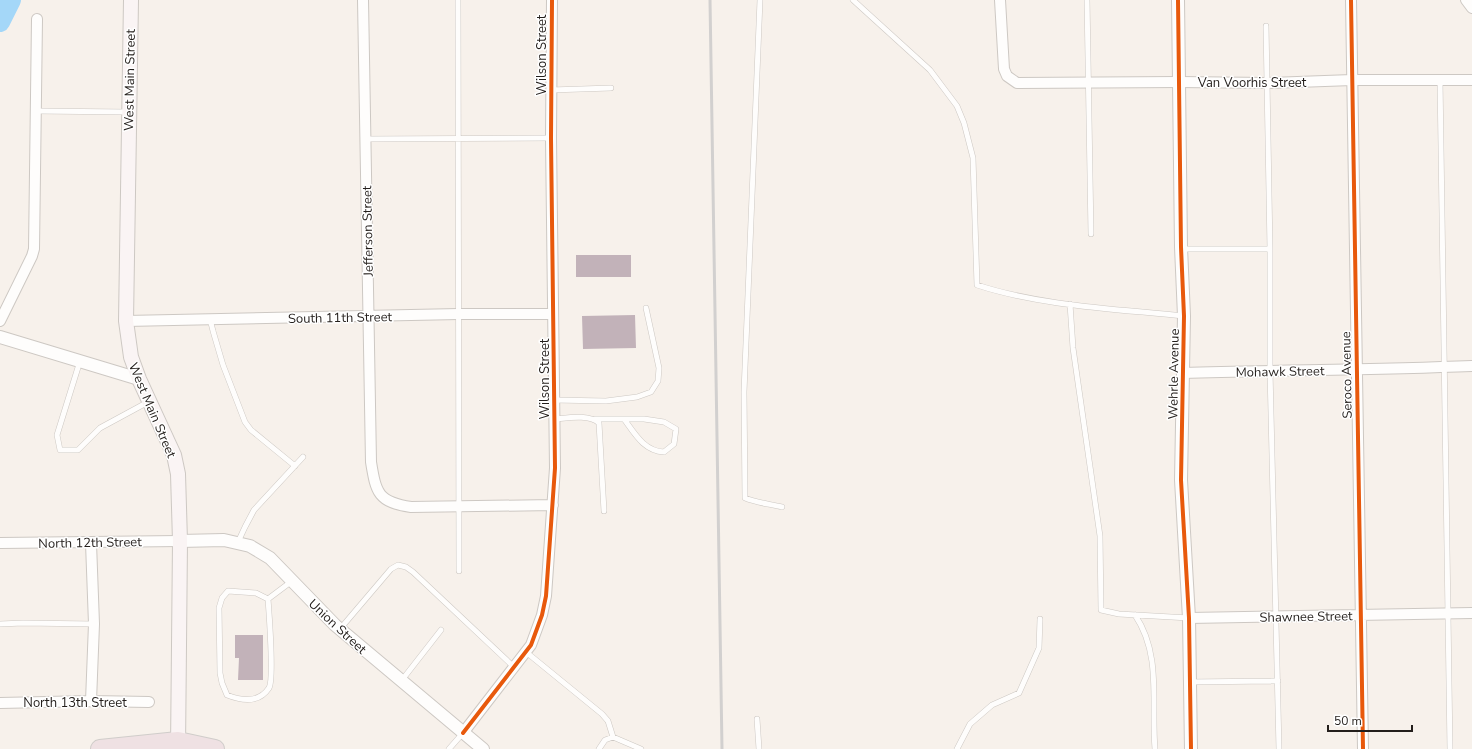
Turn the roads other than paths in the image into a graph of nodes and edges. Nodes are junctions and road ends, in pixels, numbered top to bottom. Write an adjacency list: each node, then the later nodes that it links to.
1 (131, 0): 24 (main road, West Main Street)
2 (363, 0): 27 (street, Jefferson Street)
3 (458, 0): 25 (lane)
4 (552, 0): 22 (street, Wilson Street)
5 (760, 0): 57 (lane)
6 (853, 0): 31 (lane)
7 (1000, 0): 19 (street, Van Voorhis Street)
8 (1087, 0): 19 (lane)
9 (1178, 0): 18 (street, Wehrle Avenue)
10 (1350, 0): 15 (street, Seroco Avenue)
11 (1466, 0): 12 (street)
12 (1472, 8)
13 (38, 19): 23 (street)
14 (1266, 26): 20 (lane)
15 (1352, 80): 16 (street, Van Voorhis Street); 20 (street, Van Voorhis Street); 45 (street, Seroco Avenue)
16 (1440, 80): 17 (street, Van Voorhis Street); 43 (lane)
17 (1472, 80)
18 (1179, 82): 19 (street, Van Voorhis Street); 20 (street, Van Voorhis Street); 29 (street, Wehrle Avenue)
19 (1089, 83): 28 (lane)
20 (1267, 83): 30 (lane)
21 (611, 88): 22 (lane)
22 (551, 90): 26 (street, Wilson Street)
23 (36, 111): 24 (lane); 38 (street)
24 (128, 112): 39 (main road, West Main Street)
25 (458, 138): 26 (lane); 27 (lane); 33 (lane)
26 (551, 138): 34 (street, Wilson Street)
27 (365, 139): 36 (street, Jefferson Street)
28 (1092, 234)
29 (1181, 249): 30 (lane); 35 (street, Wehrle Avenue)
30 (1270, 249): 44 (lane)
31 (1070, 304): 35 (lane); 68 (lane)
32 (646, 308): 48 (lane)
33 (459, 314): 34 (street, South 11th Street); 36 (street, South 11th Street); 56 (lane)
34 (554, 314): 48 (street, Wilson Street)
35 (1184, 316): 46 (street, Wehrle Avenue)
36 (369, 317): 37 (street, South 11th Street); 56 (street, Jefferson Street)
37 (210, 319): 39 (street, South 11th Street); 54 (lane)
38 (0, 321)
39 (126, 321): 47 (main road, West Main Street)
40 (0, 337): 41 (street)
41 (80, 361): 47 (street); 49 (lane)
42 (1472, 366): 43 (street, Mohawk Street)
43 (1444, 367): 45 (street, Mohawk Street); 67 (lane)
44 (1270, 371): 45 (street, Mohawk Street); 46 (street, Mohawk Street); 70 (lane)
45 (1356, 371): 69 (street, Seroco Avenue)
46 (1183, 373): 71 (street, Wehrle Avenue)
47 (139, 379): 49 (main road, West Main Street)
48 (554, 400): 50 (street, Wilson Street)
49 (150, 401): 59 (main road, West Main Street)
50 (554, 418): 51 (lane); 55 (street, Wilson Street)
51 (595, 419): 52 (lane); 58 (lane)
52 (624, 419): 52 (lane)
53 (303, 457): 54 (lane)
54 (294, 466): 60 (lane)
55 (553, 505): 56 (street, Jefferson Street); 77 (street, Wilson Street)
56 (459, 507): 63 (lane)
57 (782, 507)
58 (604, 511)
59 (180, 541): 60 (street, Union Street); 62 (street, North 12th Street); 88 (main road, West Main Street)
60 (238, 542): 64 (street, Union Street)
61 (0, 543): 62 (street, North 12th Street)
62 (91, 543): 74 (street)
63 (459, 571)
64 (292, 581): 65 (lane); 75 (street, Union Street)
65 (268, 599): 65 (lane)
66 (1472, 613): 67 (street, Shawnee Street)
67 (1449, 614): 69 (street, Shawnee Street); 101 (lane)
68 (1135, 615): 71 (lane); 97 (lane)
69 (1361, 615): 70 (street, Shawnee Street); 100 (street, Seroco Avenue)
70 (1276, 616): 71 (street, Shawnee Street); 80 (lane)
71 (1189, 618): 81 (street, Wehrle Avenue)
72 (1040, 619): 96 (lane)
73 (0, 624): 74 (lane)
74 (94, 624): 82 (street)
75 (340, 629): 78 (lane); 79 (street, Union Street)
76 (440, 630): 79 (lane)
77 (526, 652): 78 (street, Wilson Street); 87 (lane)
78 (514, 667): 86 (street, Wilson Street)
79 (402, 681): 86 (street, Union Street)
80 (1278, 681): 81 (lane); 99 (lane)
81 (1189, 682): 98 (street, Wehrle Avenue)
82 (91, 701): 83 (street, North 13th Street); 84 (street, North 13th Street)
83 (149, 702)
84 (0, 703)
85 (757, 720): 95 (lane)
86 (463, 733): 91 (lane); 92 (street, Union Street)
87 (613, 737): 93 (lane); 94 (lane)
88 (178, 745): 89 (highway); 90 (highway)
89 (100, 749)
90 (215, 749)
91 (449, 749)
92 (483, 749)
93 (599, 749)
94 (641, 749)
95 (759, 749)
96 (957, 749)
97 (1155, 749)
98 (1191, 749)
99 (1279, 749)
100 (1363, 749)
101 (1450, 749)

